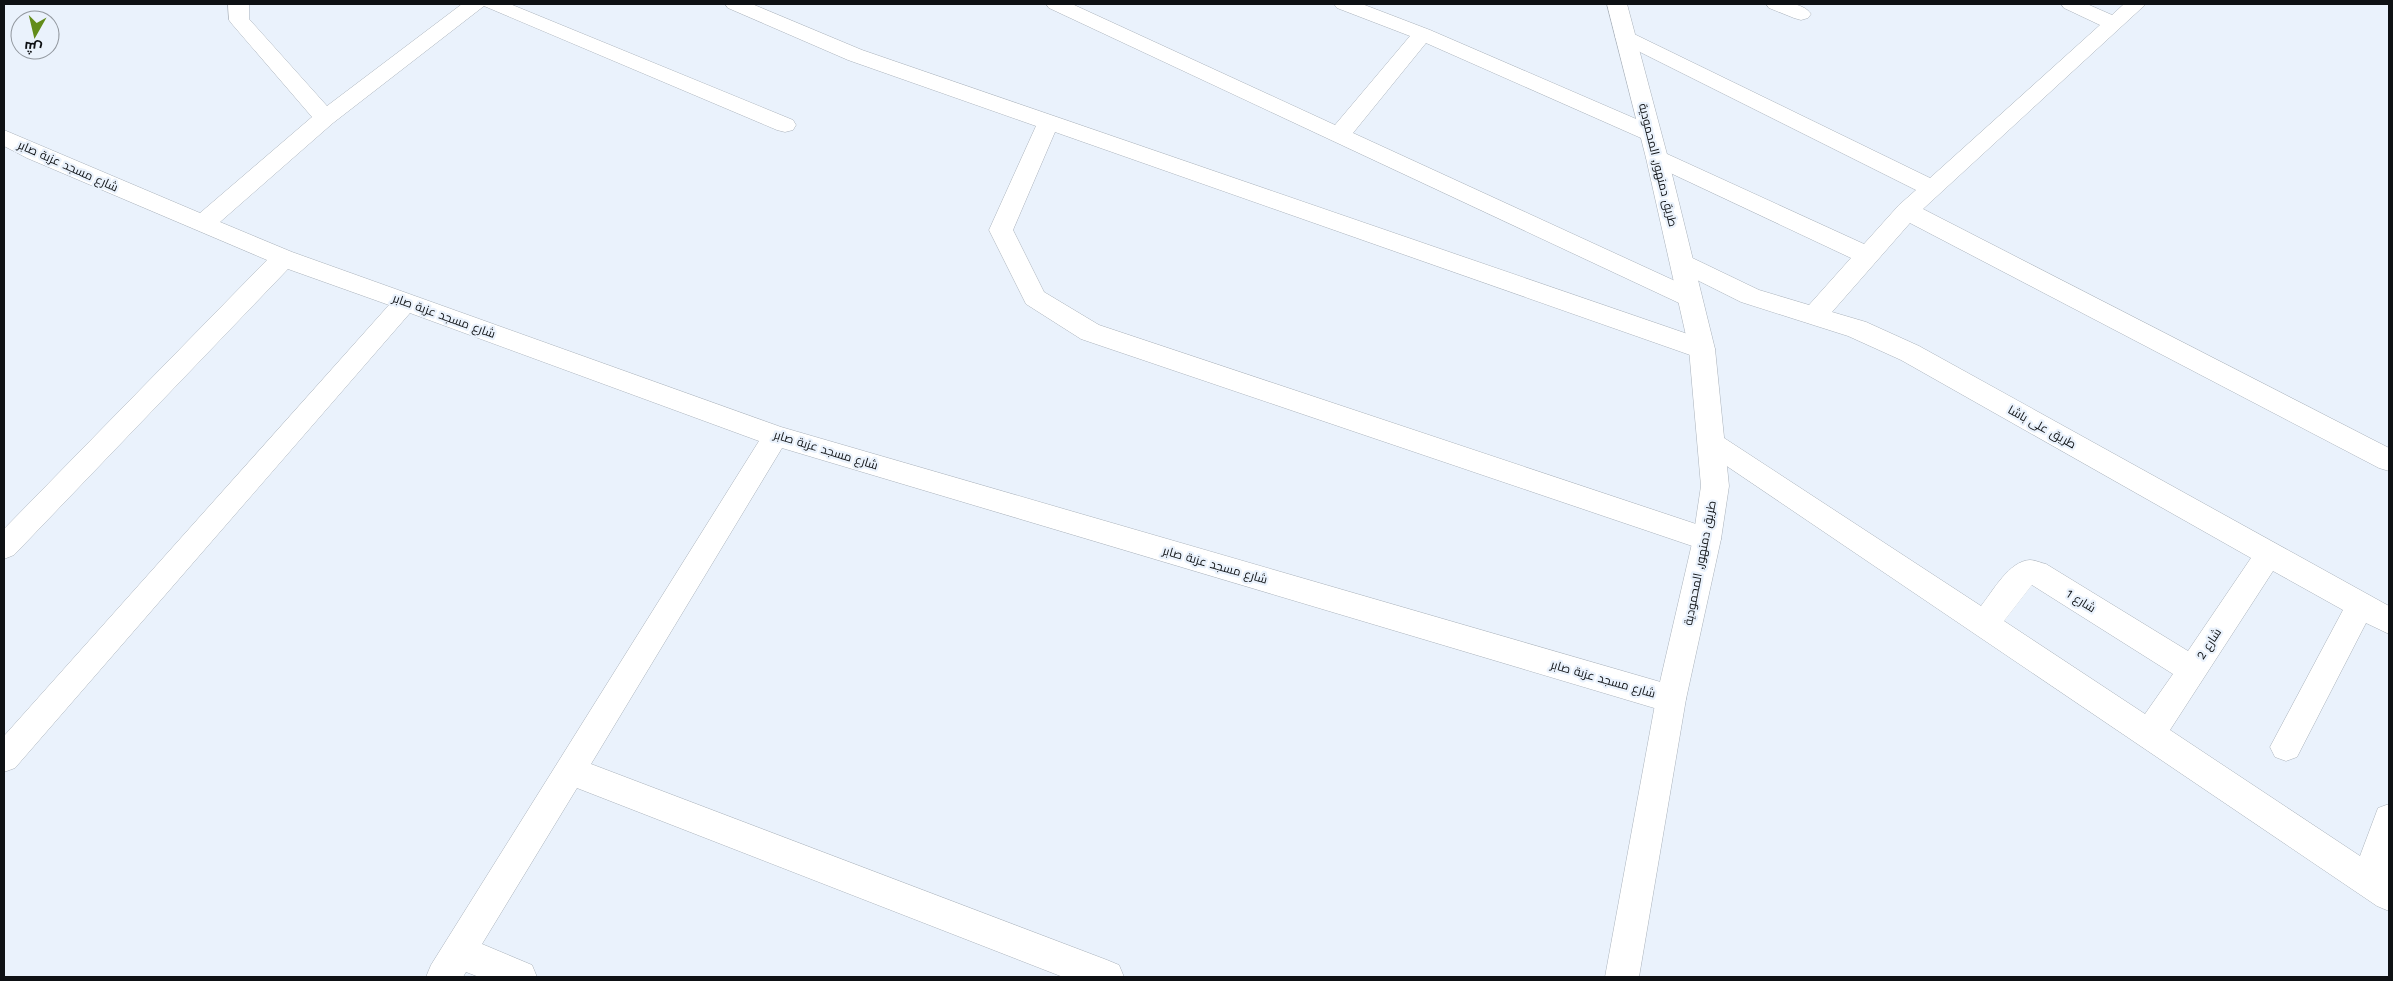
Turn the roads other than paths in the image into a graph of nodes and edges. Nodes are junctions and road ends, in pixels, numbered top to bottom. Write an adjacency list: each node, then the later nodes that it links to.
1 (238, 4): 15 (street)
2 (475, 4): 15 (street)
3 (493, 4): 17 (street)
4 (735, 4): 16 (street)
5 (1056, 4): 18 (street)
6 (1344, 4): 13 (street)
7 (1617, 4): 14 (street, طريق دمنهور, المحمودية)
8 (1776, 4): 11 (street)
9 (2072, 4): 12 (street)
10 (2136, 4): 12 (street)
11 (1801, 14)
12 (2114, 24): 21 (street)
13 (1423, 34): 18 (street); 20 (street)
14 (1625, 37): 20 (street, طريق دمنهور, المحمودية); 21 (street)
15 (325, 118): 23 (street)
16 (1048, 123): 30 (street); 34 (street)
17 (785, 125)
18 (1339, 135): 27 (street)
19 (4, 137): 23 (street, شارع مسجد عزبة صابر)
20 (1653, 145): 24 (street); 26 (street, طريق دمنهور, المحمودية)
21 (1932, 188): 22 (street)
22 (1906, 210): 24 (street); 33 (street)
23 (203, 224): 25 (street, شارع مسجد عزبة صابر)
24 (1868, 256): 29 (street)
25 (284, 258): 28 (street, شارع مسجد عزبة صابر); 35 (street)
26 (1682, 262): 27 (street, طريق دمنهور, المحمودية); 29 (street, طريق على باشا)
27 (1688, 297): 30 (street, طريق دمنهور, المحمودية)
28 (406, 302): 31 (street, شارع مسجد عزبة صابر); 44 (street)
29 (1815, 315): 36 (street, طريق على باشا)
30 (1702, 349): 32 (street, طريق دمنهور, المحمودية)
31 (776, 436): 41 (street, شارع مسجد عزبة صابر); 45 (street)
32 (1712, 443): 34 (street, طريق دمنهور, المحمودية); 39 (street)
33 (2389, 460)
34 (1707, 539): 41 (street, طريق دمنهور, المحمودية)
35 (4, 547)
36 (2268, 555): 37 (street, طريق على باشا); 40 (street, شارع 2)
37 (2360, 605): 38 (street, طريق على باشا); 43 (street)
38 (2389, 621)
39 (1984, 624): 40 (street, شارع 1); 42 (street)
40 (2192, 670): 42 (street, شارع 2)
41 (1672, 699): 51 (street, طريق دمنهور, المحمودية)
42 (2150, 734): 47 (street)
43 (2286, 747)
44 (4, 758)
45 (570, 771): 48 (street); 50 (street)
46 (2389, 819): 47 (street)
47 (2379, 887)
48 (451, 964): 49 (street)
49 (520, 977)
50 (1106, 977)
51 (1622, 977)

